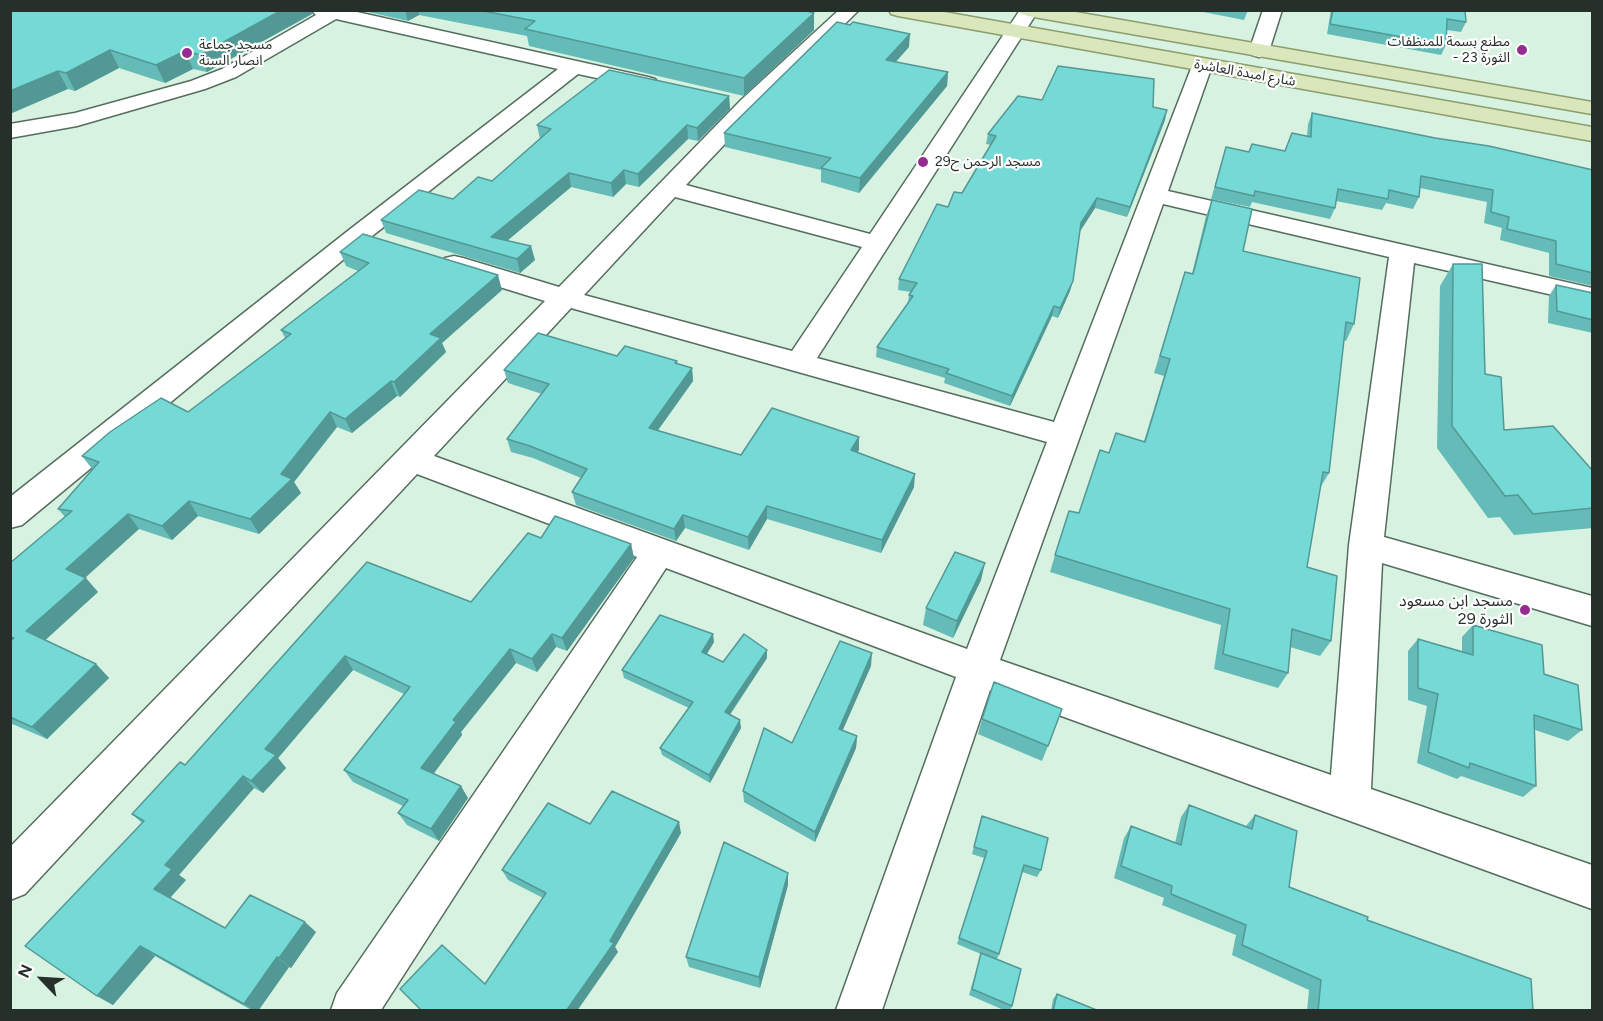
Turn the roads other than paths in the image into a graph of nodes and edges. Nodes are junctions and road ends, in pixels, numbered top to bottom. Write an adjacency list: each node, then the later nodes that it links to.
1 (850, 10): 14 (street)
2 (898, 10): 6 (main road, شارع امبدة العاشرة)
3 (1273, 10): 7 (street)
4 (330, 11): 8 (street); 12 (street)
5 (1028, 11): 6 (street); 7 (main road, شارع امبدة العاشرة)
6 (1017, 33): 9 (main road, شارع امبدة العاشرة); 18 (street)
7 (1259, 51): 11 (main road, شارع امبدة العاشرة)
8 (575, 66): 10 (street); 16 (street)
9 (1202, 66): 13 (main road, شارع امبدة العاشرة); 15 (street)
10 (668, 87)
11 (1593, 108)
12 (10, 130)
13 (1593, 134)
14 (670, 188): 18 (street); 22 (street)
15 (1155, 195): 19 (street); 24 (street)
16 (358, 235): 17 (street); 26 (street)
17 (391, 244)
18 (878, 244): 23 (street)
19 (1402, 251): 21 (street); 27 (street)
20 (434, 258): 22 (street)
21 (1593, 296)
22 (565, 298): 23 (street); 25 (street)
23 (799, 363): 24 (street)
24 (1065, 436): 30 (street)
25 (410, 459): 28 (street); 32 (street)
26 (10, 516)
27 (1366, 546): 29 (street); 31 (street)
28 (660, 550): 30 (street); 34 (street)
29 (1593, 611)
30 (978, 669): 31 (street); 35 (street)
31 (1350, 801): 33 (street)
32 (10, 879)
33 (1593, 887)
34 (354, 1011)
35 (859, 1011)

